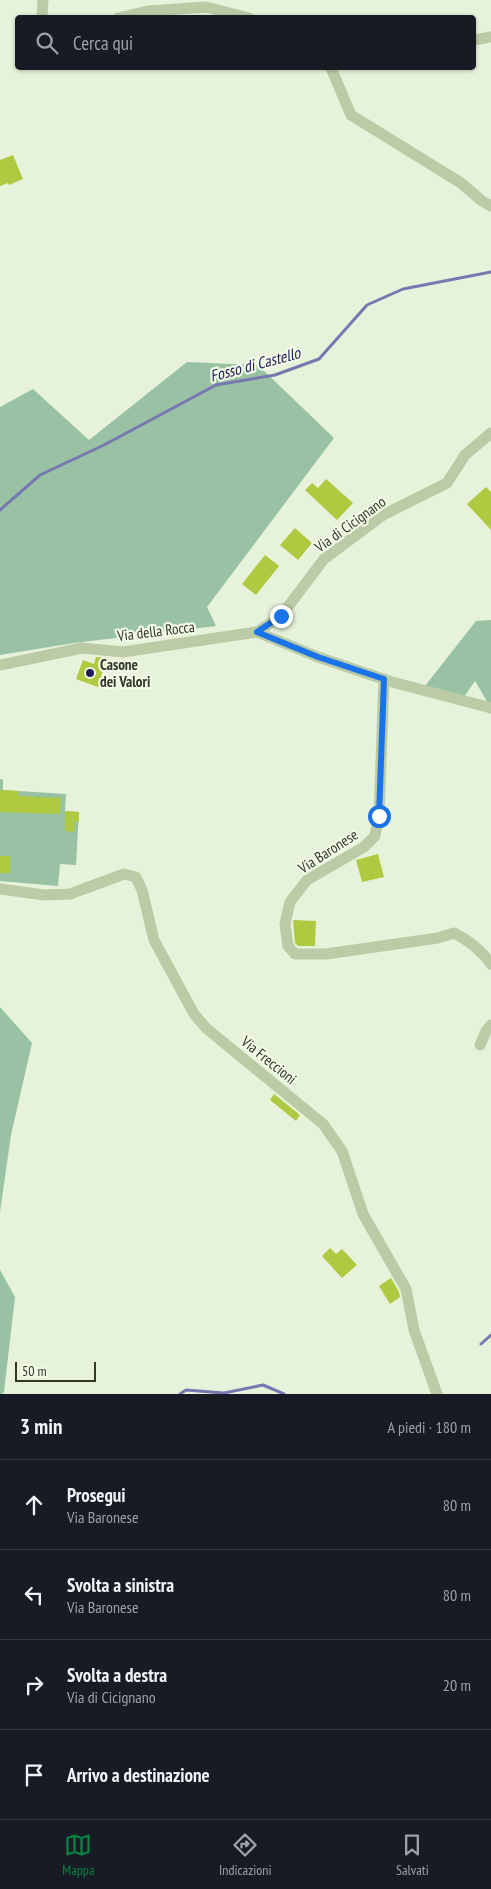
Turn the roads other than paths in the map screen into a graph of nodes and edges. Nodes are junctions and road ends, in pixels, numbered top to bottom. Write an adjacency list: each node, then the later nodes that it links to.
1 (43, 0): 2 (street)
2 (42, 15)
3 (131, 15): 4 (street)
4 (237, 15)
5 (491, 37): 6 (street)
6 (476, 40)
7 (331, 70): 8 (street)
8 (491, 206)
9 (491, 433): 10 (street, Via di Cicignano)
10 (257, 632): 11 (street, Via della Rocca); 12 (street)
11 (0, 665)
12 (384, 679): 13 (street); 15 (street, Via Baronese)
13 (491, 708)
14 (0, 889): 18 (street, Via Freccioni)
15 (491, 964)
16 (491, 1025): 17 (street)
17 (480, 1045)
18 (437, 1394)

